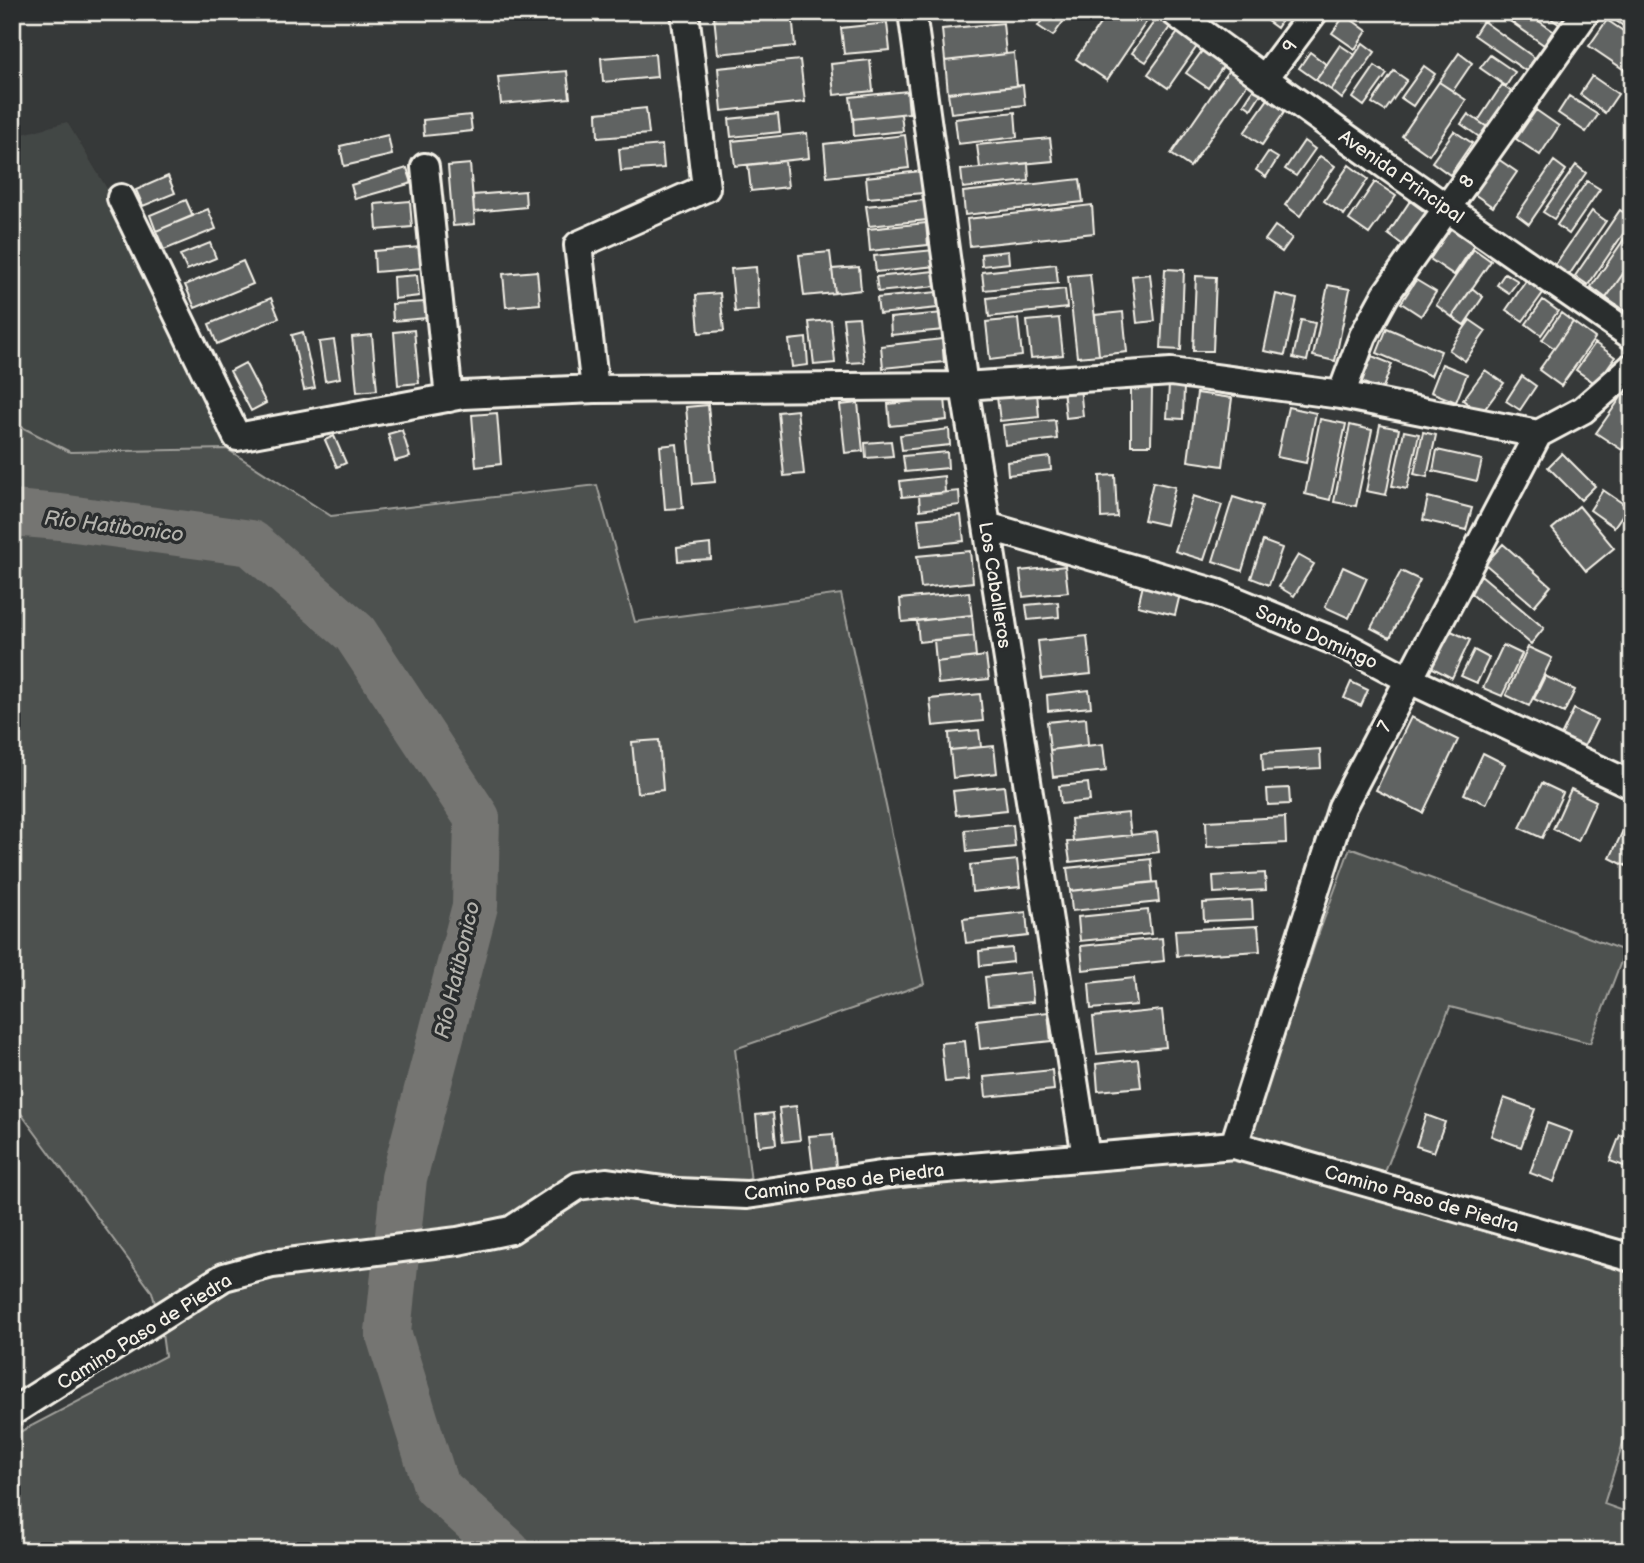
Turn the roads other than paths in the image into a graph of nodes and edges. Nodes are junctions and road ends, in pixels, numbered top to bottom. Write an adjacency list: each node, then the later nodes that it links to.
1 (685, 12): 13 (street)
2 (912, 12): 12 (street, Los Caballeros)
3 (1174, 12): 6 (street, Avenida Principal)
4 (1314, 12): 6 (street, 9)
5 (1586, 12): 9 (street, 8)
6 (1264, 79): 9 (street, Avenida Principal)
7 (425, 167): 15 (street)
8 (121, 198): 15 (street)
9 (1447, 208): 10 (street, Avenida Principal); 14 (street, 8)
10 (1632, 336)
11 (1632, 368): 16 (street)
12 (964, 386): 13 (street); 14 (street); 17 (street, Los Caballeros)
13 (595, 389): 15 (street)
14 (1341, 395): 16 (street)
15 (449, 398)
16 (1538, 434): 18 (street, 7)
17 (987, 526): 18 (street, Santo Domingo); 21 (street, Los Caballeros)
18 (1408, 679): 19 (street, Santo Domingo); 20 (street, 7)
19 (1632, 785)
20 (1234, 1145): 21 (street, Camino Paso de Piedra); 22 (street, Camino Paso de Piedra)
21 (1086, 1157): 23 (street, Camino Paso de Piedra)
22 (1632, 1258)
23 (12, 1412)

